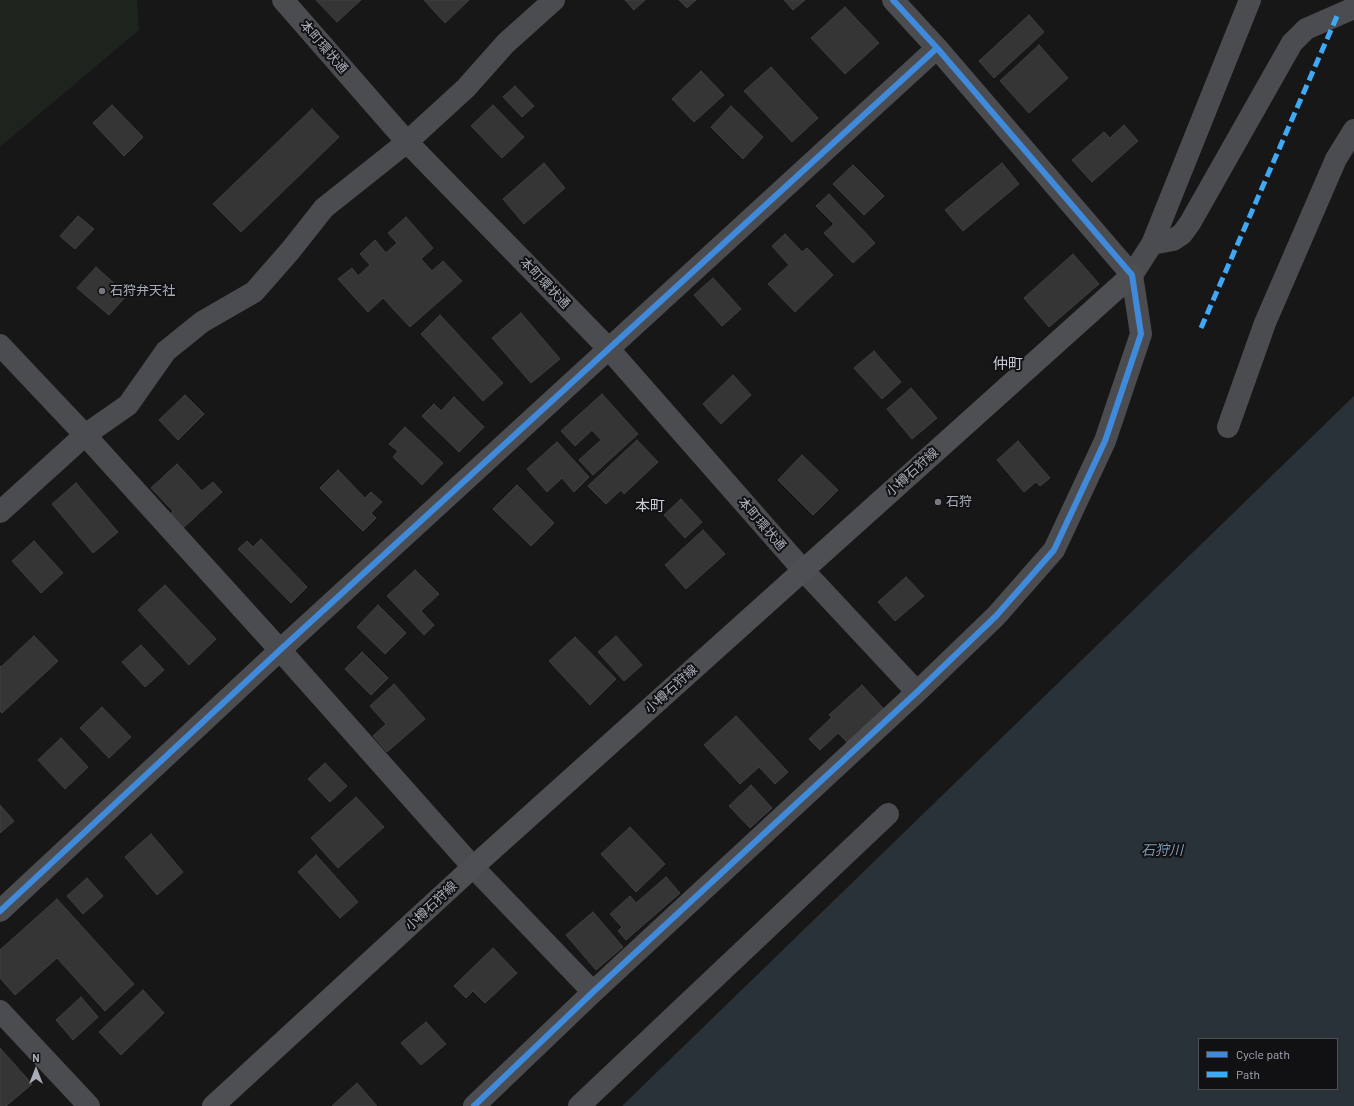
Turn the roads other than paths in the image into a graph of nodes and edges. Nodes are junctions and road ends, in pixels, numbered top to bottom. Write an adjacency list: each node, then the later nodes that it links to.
1 (283, 0): 8 (street, 本町環状通)
2 (554, 0): 8 (street)
3 (893, 0): 6 (street)
4 (1250, 0): 9 (street)
5 (1345, 8): 9 (street)
6 (937, 48): 10 (street); 12 (street)
7 (1354, 130): 13 (street)
8 (408, 142): 12 (street, 本町環状通); 14 (street)
9 (1152, 244): 10 (street)
10 (1132, 274): 16 (main road, 小樽石狩線); 18 (street)
11 (0, 345): 14 (street)
12 (608, 348): 16 (street, 本町環状通); 17 (street)
13 (1228, 427)
14 (85, 435): 15 (street); 17 (street)
15 (0, 512)
16 (803, 570): 18 (street, 本町環状通); 20 (main road, 小樽石狩線)
17 (280, 650): 20 (street); 21 (street)
18 (917, 692): 22 (street)
19 (888, 814): 27 (street)
20 (473, 867): 22 (street); 25 (main road, 小樽石狩線)
21 (0, 911)
22 (593, 992): 26 (street)
23 (0, 1011): 24 (street)
24 (90, 1106)
25 (212, 1106)
26 (474, 1106)
27 (579, 1106)

